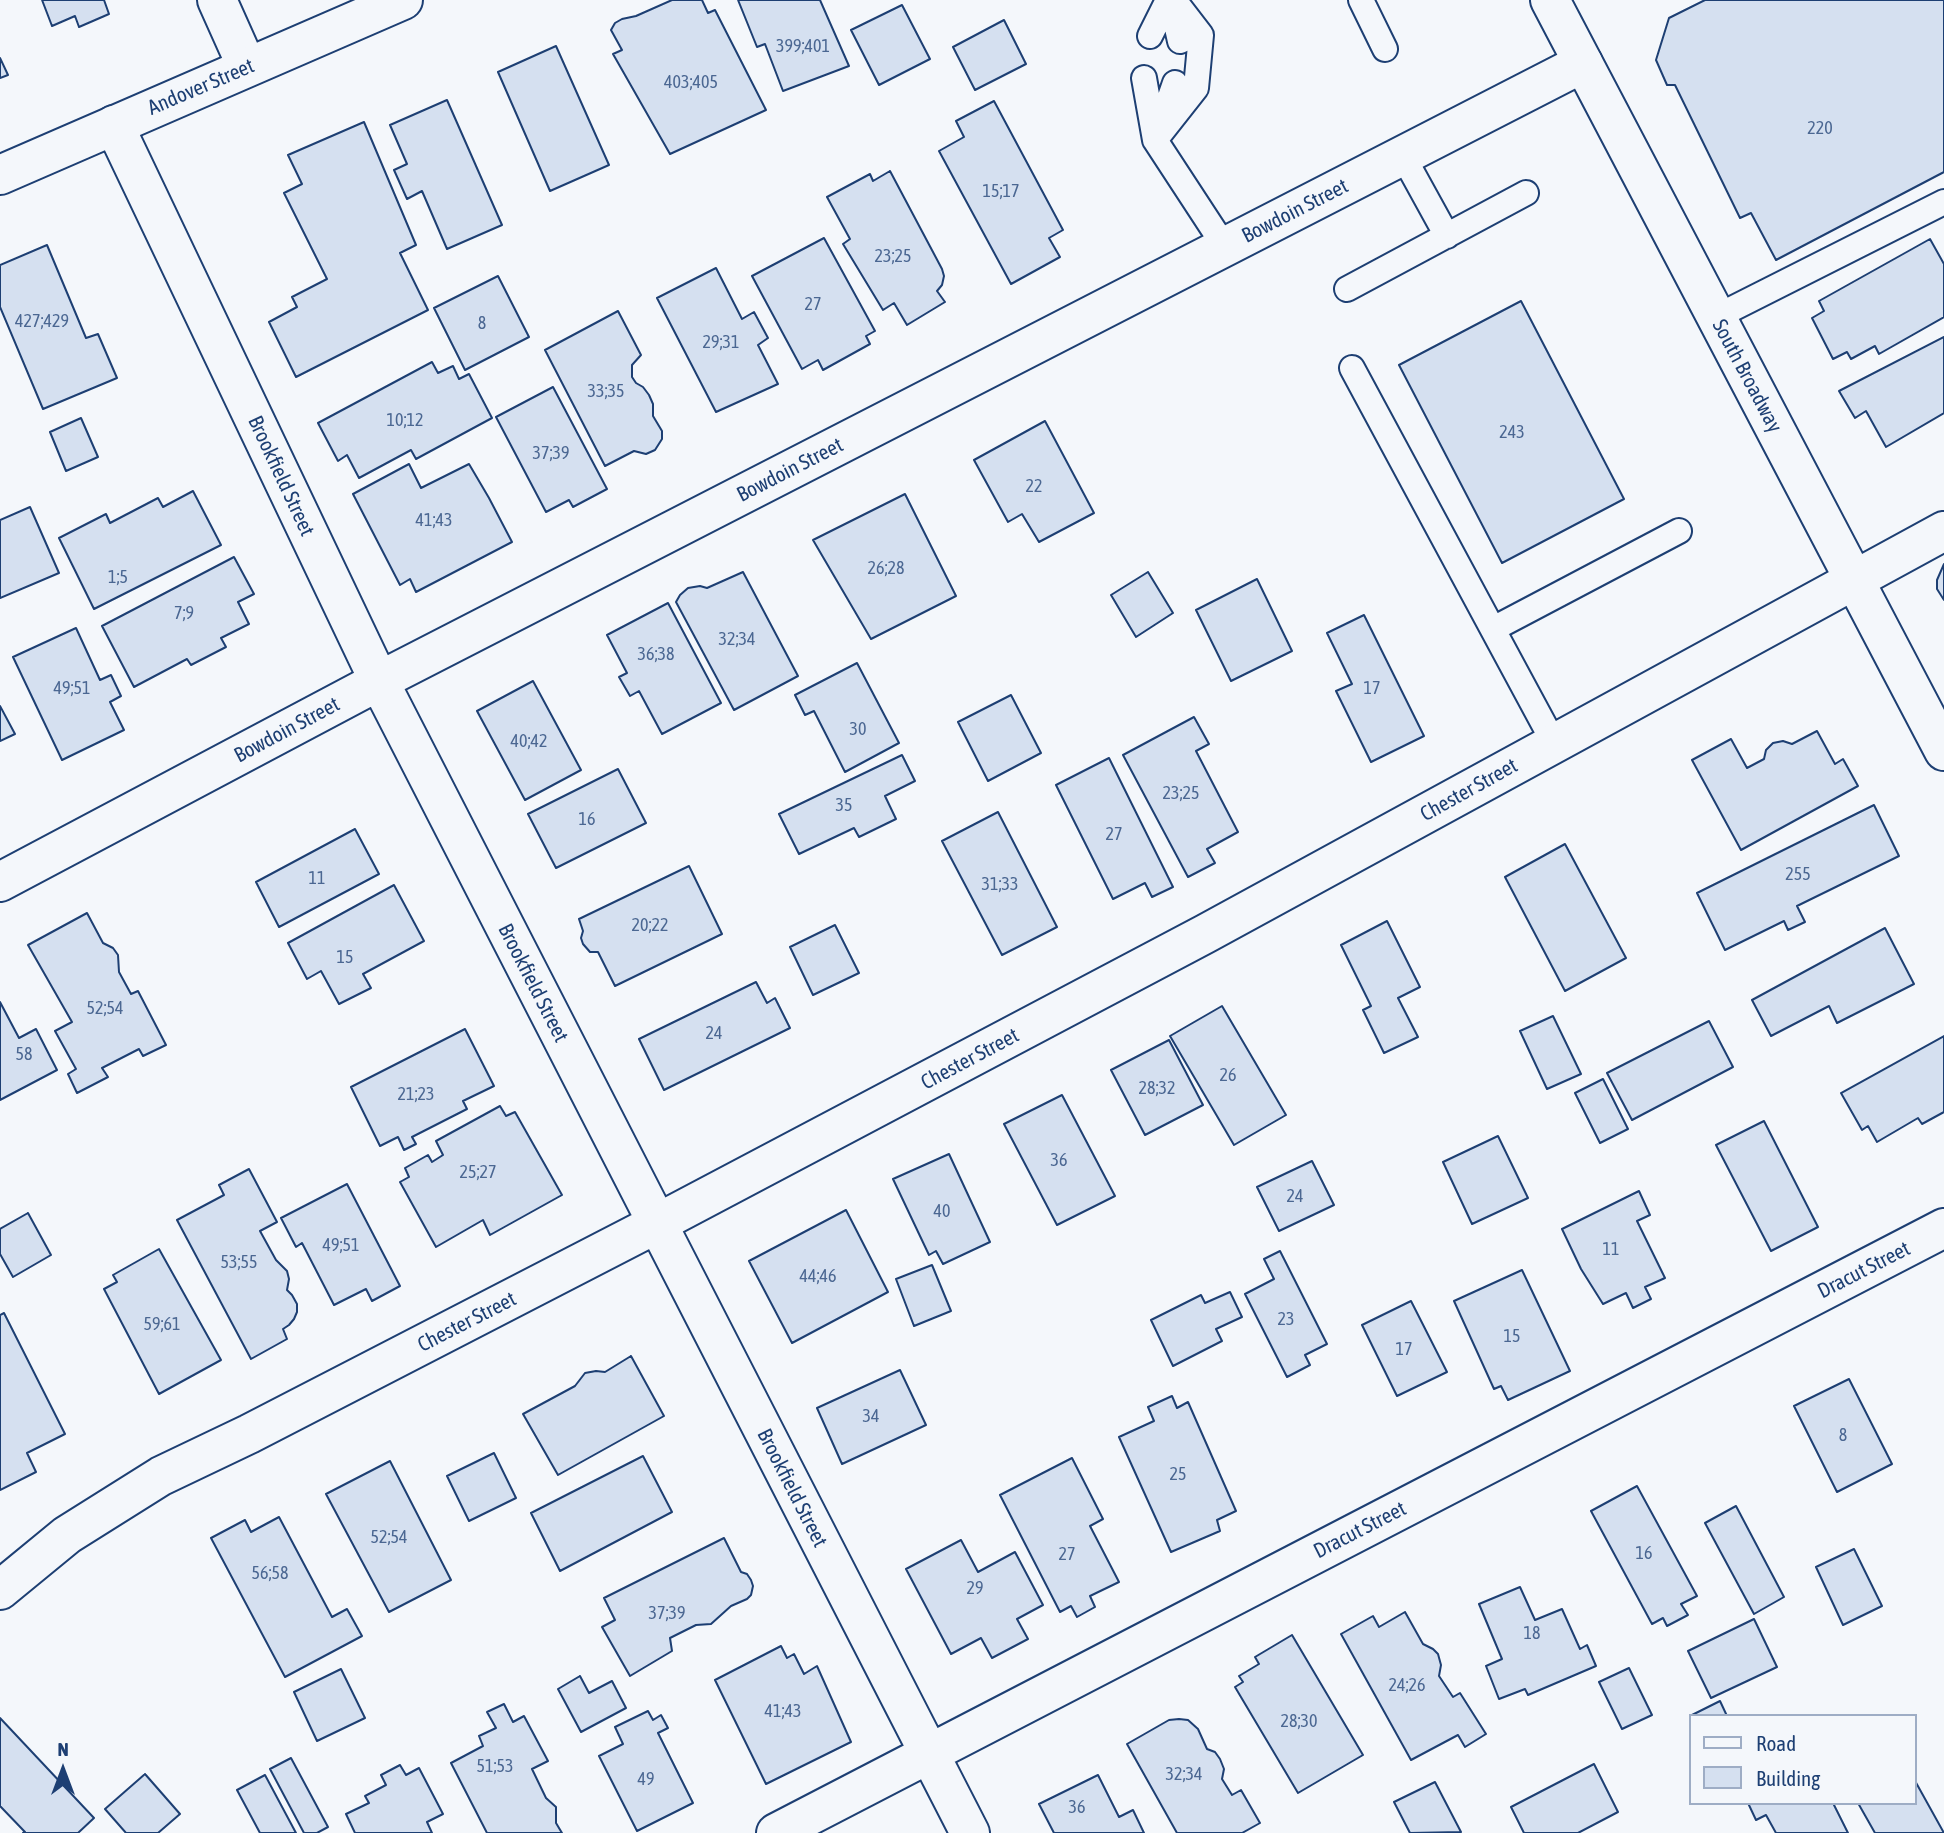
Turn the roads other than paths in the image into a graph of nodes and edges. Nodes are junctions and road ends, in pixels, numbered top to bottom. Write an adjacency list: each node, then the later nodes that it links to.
1 (217, 0): 10 (street)
2 (403, 0): 10 (street, Andover Street)
3 (1171, 0): 6 (lane); 7 (lane); 14 (lane)
4 (1361, 0): 8 (lane)
5 (1550, 0): 9 (street, South Broadway)
6 (1150, 36)
7 (1180, 41)
8 (1385, 49)
9 (1583, 63): 15 (street, Bowdoin Street); 22 (street, South Broadway)
10 (247, 67): 13 (street, Andover Street)
11 (1144, 78): 14 (lane)
12 (1175, 83): 14 (lane)
13 (114, 125): 16 (street, Andover Street); 28 (street, Brookfield Street)
14 (1155, 140): 20 (lane)
15 (1404, 156): 19 (lane); 20 (street, Bowdoin Street)
16 (0, 175)
17 (1526, 193): 19 (lane)
18 (1944, 202): 22 (lane)
19 (1447, 236): 21 (lane)
20 (1225, 247): 28 (street, Bowdoin Street)
21 (1347, 289)
22 (1716, 317): 26 (street, South Broadway)
23 (1352, 368): 27 (lane)
24 (1679, 531): 27 (lane)
25 (1944, 531): 26 (street, Chester Street)
26 (1854, 580): 29 (street, Chester Street); 30 (street, South Broadway)
27 (1493, 629): 29 (lane)
28 (379, 681): 31 (street, Bowdoin Street); 32 (street, Brookfield Street)
29 (1554, 743): 32 (street, Chester Street)
30 (1944, 751)
31 (0, 882)
32 (656, 1224): 34 (street, Chester Street); 35 (street, Brookfield Street)
33 (1944, 1228): 35 (street, Dracut Street)
34 (0, 1590)
35 (929, 1753): 36 (street, Dracut Street); 37 (street, Brookfield Street)
36 (776, 1833)
37 (970, 1833)

